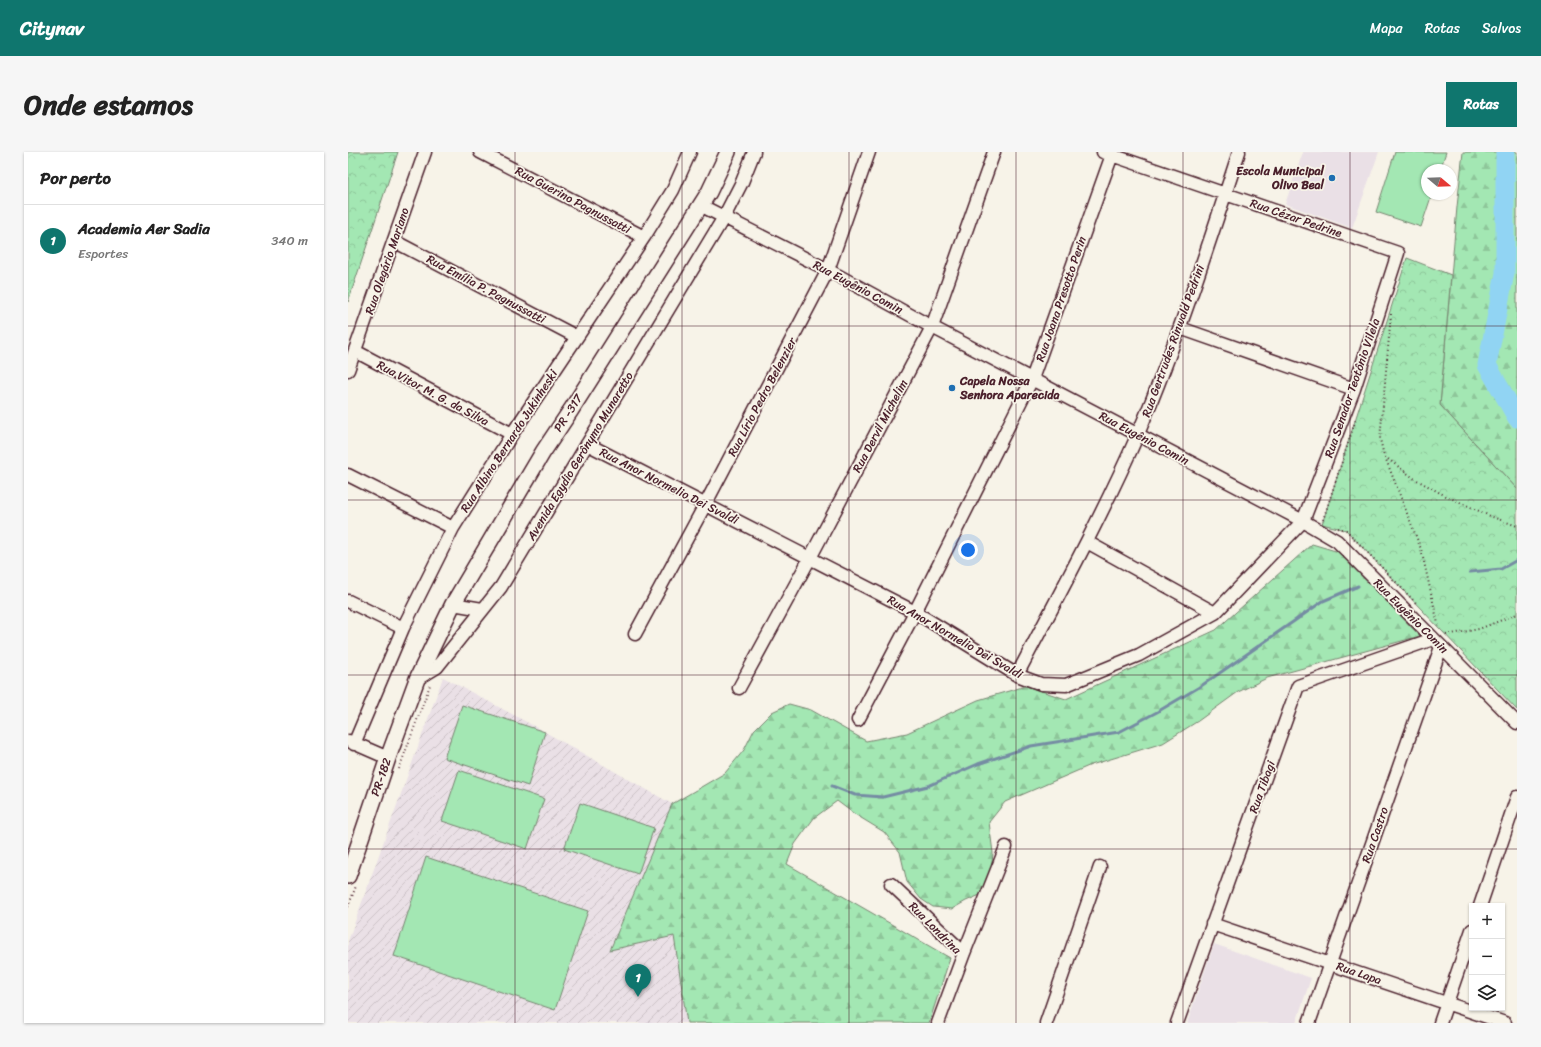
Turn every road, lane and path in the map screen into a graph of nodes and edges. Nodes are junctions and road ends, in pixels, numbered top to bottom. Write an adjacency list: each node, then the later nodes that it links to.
1 (425, 152): 14 (street, Rua Olegário Mariano)
2 (480, 152): 13 (street, Rua Guerino Pagnussatti)
3 (690, 152): 13 (street, Rua Albino Bernardo Jukinheski)
4 (728, 152): 11 (main road, PR -317 / PR-182)
5 (754, 152): 12 (street, Avenida Egydio Gerônymo Munaretto)
6 (869, 152): 16 (street, Rua Lírio Pedro Belenzier)
7 (994, 152): 18 (street, Rua Dervil Michelim)
8 (1240, 152): 10 (street, Rua Gertrudes Rinwald Pedrini)
9 (1109, 153): 10 (street, Rua Cézar Pedrine); 23 (street, Rua Joana Presotto Perin)
10 (1225, 194): 15 (street, Rua Cézar Pedrine); 19 (street, Rua Gertrudes Rinwald Pedrini)
11 (700, 205): 12 (street, Rua Eugênio Comin); 40 (main road, PR -317 / PR-182)
12 (724, 218): 16 (street, Rua Eugênio Comin); 28 (street, Avenida Egydio Gerônymo Munaretto)
13 (644, 237): 20 (street, Rua Albino Bernardo Jukinheski)
14 (394, 241): 20 (street, Rua Emília P. Pagnussatti); 21 (street, Rua Olegário Mariano)
15 (1398, 253): 24 (street, Rua Senador Teotônio Vilela)
16 (828, 270): 18 (street, Rua Eugênio Comin); 31 (street, Rua Lírio Pedro Belenzier)
17 (1387, 322): 29 (path)
18 (932, 327): 23 (street, Rua Eugênio Comin); 38 (street, Rua Dervil Michelim)
19 (1180, 328): 24 (street); 27 (street, Rua Gertrudes Rinwald Pedrini)
20 (577, 337): 26 (street, Rua Albino Bernardo Jukinheski)
21 (355, 351): 22 (street, Rua Olegário Mariano); 26 (street, Rua Vitor M. G. da Silva)
22 (348, 370)
23 (1032, 379): 27 (street, Rua Eugênio Comin); 43 (street, Rua Joana Presotto Perin)
24 (1354, 389): 32 (street, Rua Senador Teotônio Vilela)
25 (1356, 419): 33 (path)
26 (512, 434): 36 (street, Rua Albino Bernardo Jukinheski)
27 (1138, 434): 32 (street, Rua Eugênio Comin); 37 (street, Rua Gertrudes Rinwald Pedrini)
28 (587, 444): 31 (street, Rua Anor Normelio Dei Svaldi); 42 (street, Avenida Egydio Gerônymo Munaretto)
29 (1384, 456): 34 (path); 48 (path)
30 (348, 475): 36 (street)
31 (705, 505): 38 (street, Rua Anor Normelio Dei Svaldi); 49 (street, Rua Lírio Pedro Belenzier)
32 (1303, 521): 44 (street, Rua Anor Normelio Dei Svaldi); 52 (street, Rua Eugênio Comin)
33 (1322, 524)
34 (1517, 526)
35 (1334, 527): 41 (path)
36 (453, 528): 47 (street, Rua Albino Bernardo Jukinheski)
37 (1087, 542): 44 (street); 53 (street, Rua Gertrudes Rinwald Pedrini)
38 (810, 558): 43 (street, Rua Anor Normelio Dei Svaldi); 55 (street, Rua Dervil Michelim)
39 (348, 601): 47 (street)
40 (453, 604): 42 (street); 54 (main road, PR -317 / PR-182)
41 (1420, 607)
42 (482, 609): 54 (street, Avenida Egydio Gerônymo Munaretto)
43 (915, 612): 53 (street, Rua Anor Normelio Dei Svaldi); 56 (street, Rua Joana Presotto Perin)
44 (1215, 613): 53 (street, Rua Anor Normelio Dei Svaldi)
45 (1517, 614): 50 (path)
46 (1434, 622): 48 (path)
47 (403, 628): 58 (street, Rua Albino Bernardo Jukinheski)
48 (1439, 628): 50 (path)
49 (635, 634)
50 (1446, 635): 51 (path)
51 (1451, 640)
52 (1437, 643): 57 (street, Rua Eugênio Comin); 66 (street, Rua Tibagi); 69 (street, Rua Castro)
53 (1017, 675)
54 (417, 679): 59 (main road, PR-182 / PR-182)
55 (739, 688)
56 (858, 720)
57 (1517, 723)
58 (351, 742): 59 (street)
59 (388, 758): 63 (main road, PR-182 / PR-182)
60 (1517, 797): 65 (street)
61 (1006, 847): 68 (street)
62 (1100, 867): 72 (street)
63 (348, 876)
64 (891, 884): 68 (street, Rua Londrina)
65 (1481, 903)
66 (1212, 924): 69 (street, Rua Lapa); 73 (street, Rua Tibagi)
67 (1469, 939): 70 (street)
68 (964, 953): 71 (street, Rua Londrina)
69 (1330, 963): 70 (street, Rua Lapa); 74 (street, Rua Castro)
70 (1447, 1003): 75 (street); 76 (street, Rua Lapa)
71 (938, 1023)
72 (1046, 1023)
73 (1177, 1023)
74 (1309, 1023)
75 (1440, 1023)
76 (1505, 1023)

